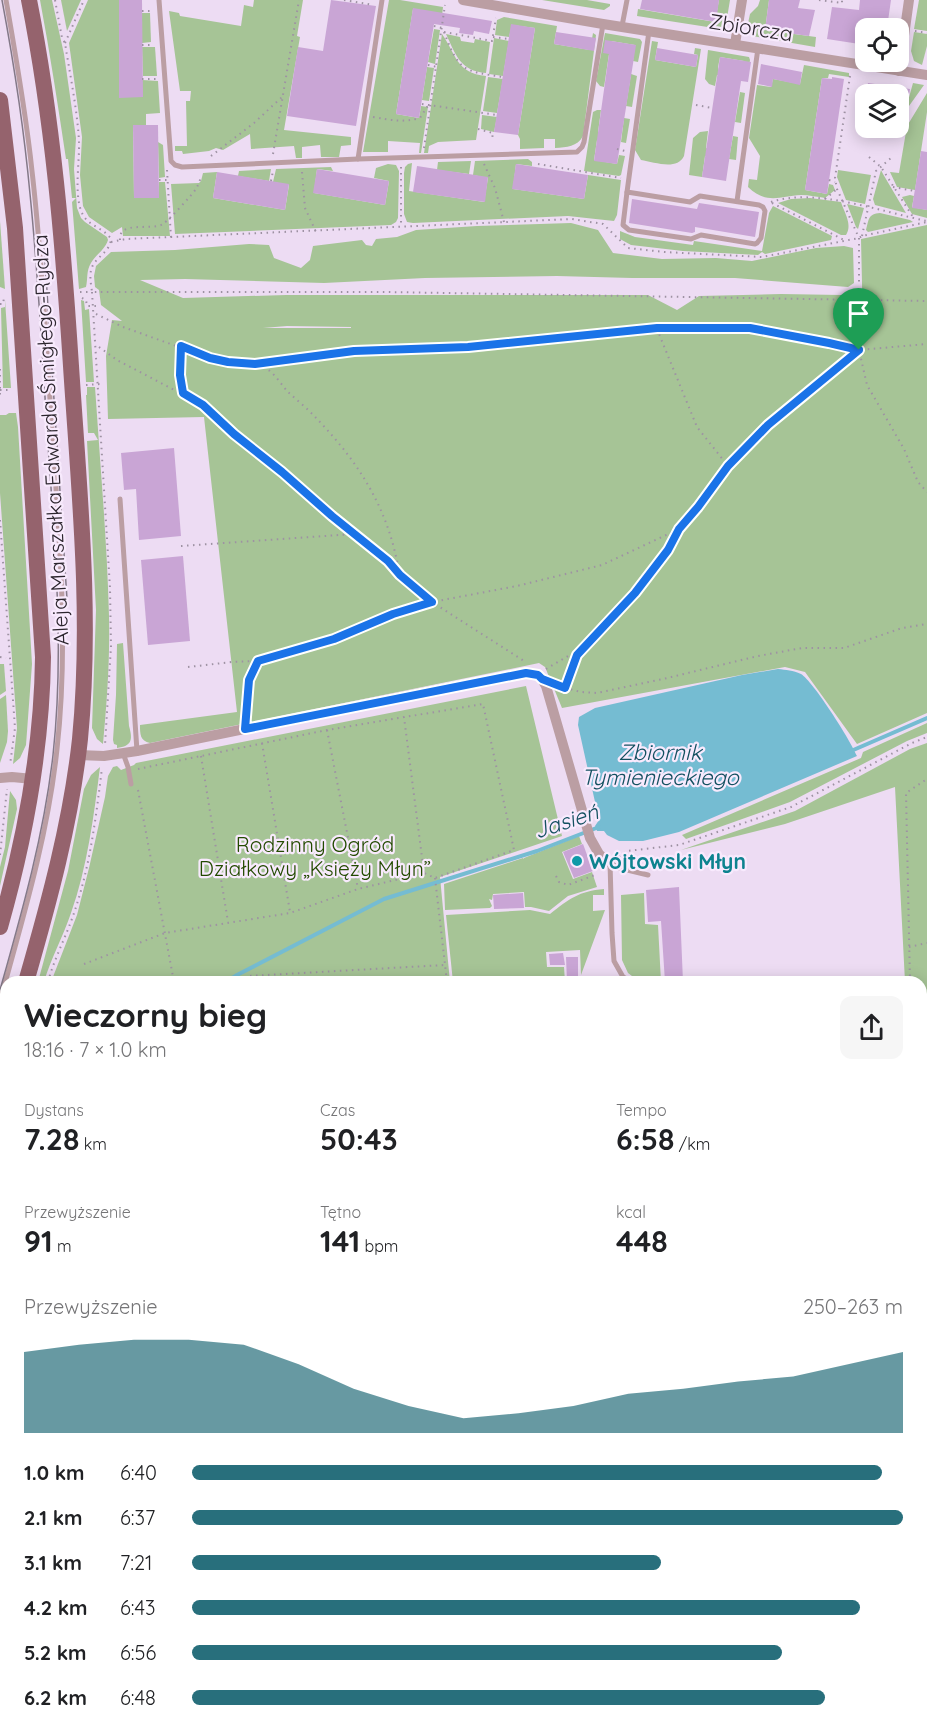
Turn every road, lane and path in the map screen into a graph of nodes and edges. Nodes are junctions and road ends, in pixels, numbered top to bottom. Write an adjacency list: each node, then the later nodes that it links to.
1 (6, 0): 172 (lane)
2 (29, 0): 148 (main road, Aleja Marszałka Edwarda Śmigłego-Rydza)
3 (55, 0): 33 (path)
4 (84, 0): 33 (path)
5 (159, 0): 68 (lane)
6 (299, 0): 69 (path)
7 (344, 0): 15 (path)
8 (382, 0): 66 (lane)
9 (463, 0): 24 (street, Zbiorcza)
10 (627, 0): 26 (lane)
11 (742, 0): 34 (street)
12 (819, 0): 16 (path)
13 (842, 0): 16 (path)
14 (909, 0): 23 (street)
15 (360, 1): 18 (path)
16 (838, 3): 19 (path)
17 (446, 5): 27 (path)
18 (377, 6)
19 (838, 8)
20 (142, 11): 21 (path)
21 (152, 11)
22 (497, 14): 31 (path)
23 (906, 18)
24 (603, 24): 26 (street, Zbiorcza); 62 (lane)
25 (434, 26): 27 (path)
26 (622, 27): 29 (street, Zbiorcza)
27 (443, 30): 31 (path); 40 (path); 44 (path)
28 (912, 30): 30 (path)
29 (649, 31): 34 (street, Zbiorcza); 82 (lane)
30 (927, 33)
31 (493, 37): 32 (path)
32 (509, 39)
33 (65, 43): 95 (path)
34 (735, 44): 37 (street, Zbiorcza)
35 (142, 45): 36 (path)
36 (153, 45)
37 (758, 48): 38 (street, Zbiorcza); 84 (lane)
38 (855, 64)
39 (428, 65): 40 (path)
40 (436, 67): 51 (path)
41 (851, 72): 48 (path)
42 (906, 72): 43 (street, Zbiorcza)
43 (927, 75)
44 (503, 77)
45 (142, 79): 46 (path)
46 (159, 79)
47 (842, 97): 48 (path)
48 (847, 98): 57 (path)
49 (0, 100): 153 (main road, Aleja Marszałka Edwarda Śmigłego-Rydza)
50 (422, 104): 51 (path)
51 (431, 105): 54 (path); 55 (path); 62 (path)
52 (696, 105): 53 (path)
53 (712, 108)
54 (497, 115)
55 (368, 117)
56 (838, 118): 57 (path)
57 (843, 119): 61 (path)
58 (478, 129): 59 (path)
59 (492, 140)
60 (833, 155): 61 (path)
61 (838, 156): 78 (path)
62 (422, 157): 64 (lane)
63 (869, 157): 71 (path)
64 (401, 158): 66 (lane); 90 (path)
65 (891, 158): 71 (path)
66 (358, 159): 69 (lane)
67 (483, 160): 89 (path)
68 (173, 163): 69 (lane); 75 (path)
69 (271, 163): 77 (path)
70 (534, 163): 73 (path)
71 (880, 167): 79 (path); 86 (path)
72 (302, 168): 91 (path)
73 (624, 178)
74 (159, 180): 75 (path)
75 (167, 180): 94 (path)
76 (829, 180): 78 (path)
77 (271, 181)
78 (835, 182): 80 (path)
79 (893, 187): 81 (path); 87 (path)
80 (837, 189): 83 (path); 85 (path)
81 (915, 191)
82 (627, 192): 84 (lane); 84 (lane)
83 (825, 199): 85 (path); 97 (path)
84 (736, 201)
85 (843, 201): 86 (path); 93 (path)
86 (869, 208): 87 (path); 93 (path)
87 (914, 218): 88 (path)
88 (927, 221): 93 (path)
89 (504, 222): 90 (path); 96 (path)
90 (401, 227): 91 (path)
91 (316, 231): 94 (path)
92 (119, 236): 95 (path)
93 (860, 237): 98 (path)
94 (171, 238): 95 (path)
95 (111, 240): 100 (path)
96 (618, 240)
97 (845, 241)
98 (859, 283)
99 (79, 292): 100 (path)
100 (92, 292): 103 (path); 105 (path)
101 (7, 298): 104 (path)
102 (79, 298): 105 (path)
103 (927, 301)
104 (0, 304)
105 (91, 306): 106 (path); 116 (path)
106 (96, 306)
107 (96, 314): 111 (path)
108 (858, 316): 113 (path)
109 (657, 328): 113 (path); 114 (path); 123 (path)
110 (927, 344): 113 (path)
111 (181, 346): 114 (path); 121 (path)
112 (99, 347): 121 (path)
113 (859, 350): 123 (path); 124 (path)
114 (255, 364): 130 (path)
115 (0, 369): 119 (path)
116 (97, 384): 117 (path); 118 (path); 145 (path)
117 (101, 384)
118 (85, 385)
119 (0, 390): 120 (path); 122 (path)
120 (11, 390)
121 (183, 393): 128 (path)
122 (0, 397)
123 (728, 466): 127 (path)
124 (927, 492)
125 (120, 499): 146 (lane)
126 (0, 520): 152 (path)
127 (679, 529): 131 (path); 133 (path)
128 (354, 534): 129 (path); 130 (path)
129 (181, 546)
130 (400, 575): 131 (path)
131 (432, 602): 136 (path); 138 (path)
132 (927, 624): 139 (path)
133 (580, 651): 138 (path); 139 (path)
134 (0, 657): 135 (path)
135 (6, 658)
136 (258, 661): 137 (path); 141 (path)
137 (188, 667)
138 (540, 677): 139 (path); 141 (street); 157 (street)
139 (565, 688)
140 (404, 717): 142 (path); 158 (path); 162 (path)
141 (245, 729): 146 (street)
142 (327, 730): 144 (path); 163 (path)
143 (927, 737): 157 (path)
144 (262, 743): 149 (path); 164 (path)
145 (105, 746)
146 (137, 751): 147 (street)
147 (123, 753): 148 (street); 151 (lane)
148 (78, 755): 173 (main road, Aleja Marszałka Edwarda Śmigłego-Rydza)
149 (201, 756): 151 (path); 165 (path)
150 (103, 765): 174 (path)
151 (131, 769): 155 (lane); 167 (path)
152 (4, 778): 153 (street); 156 (path)
153 (33, 779): 166 (main road, Aleja Marszałka Edwarda Śmigłego-Rydza)
154 (927, 779): 169 (path)
155 (131, 784)
156 (0, 855)
157 (610, 863): 160 (lane); 178 (lane)
158 (424, 873): 162 (path); 163 (path)
159 (595, 875): 161 (path)
160 (648, 875)
161 (556, 876)
162 (435, 878): 171 (path)
163 (358, 889): 164 (path)
164 (290, 913): 165 (path)
165 (228, 922): 167 (path)
166 (0, 927)
167 (165, 933): 170 (path); 175 (path)
168 (927, 943): 169 (path)
169 (909, 947): 179 (path)
170 (84, 964)
171 (445, 965): 176 (path); 177 (path)
172 (7, 976)
173 (29, 976)
174 (50, 976)
175 (173, 976)
176 (248, 976)
177 (446, 976)
178 (622, 976)
179 (910, 976)

